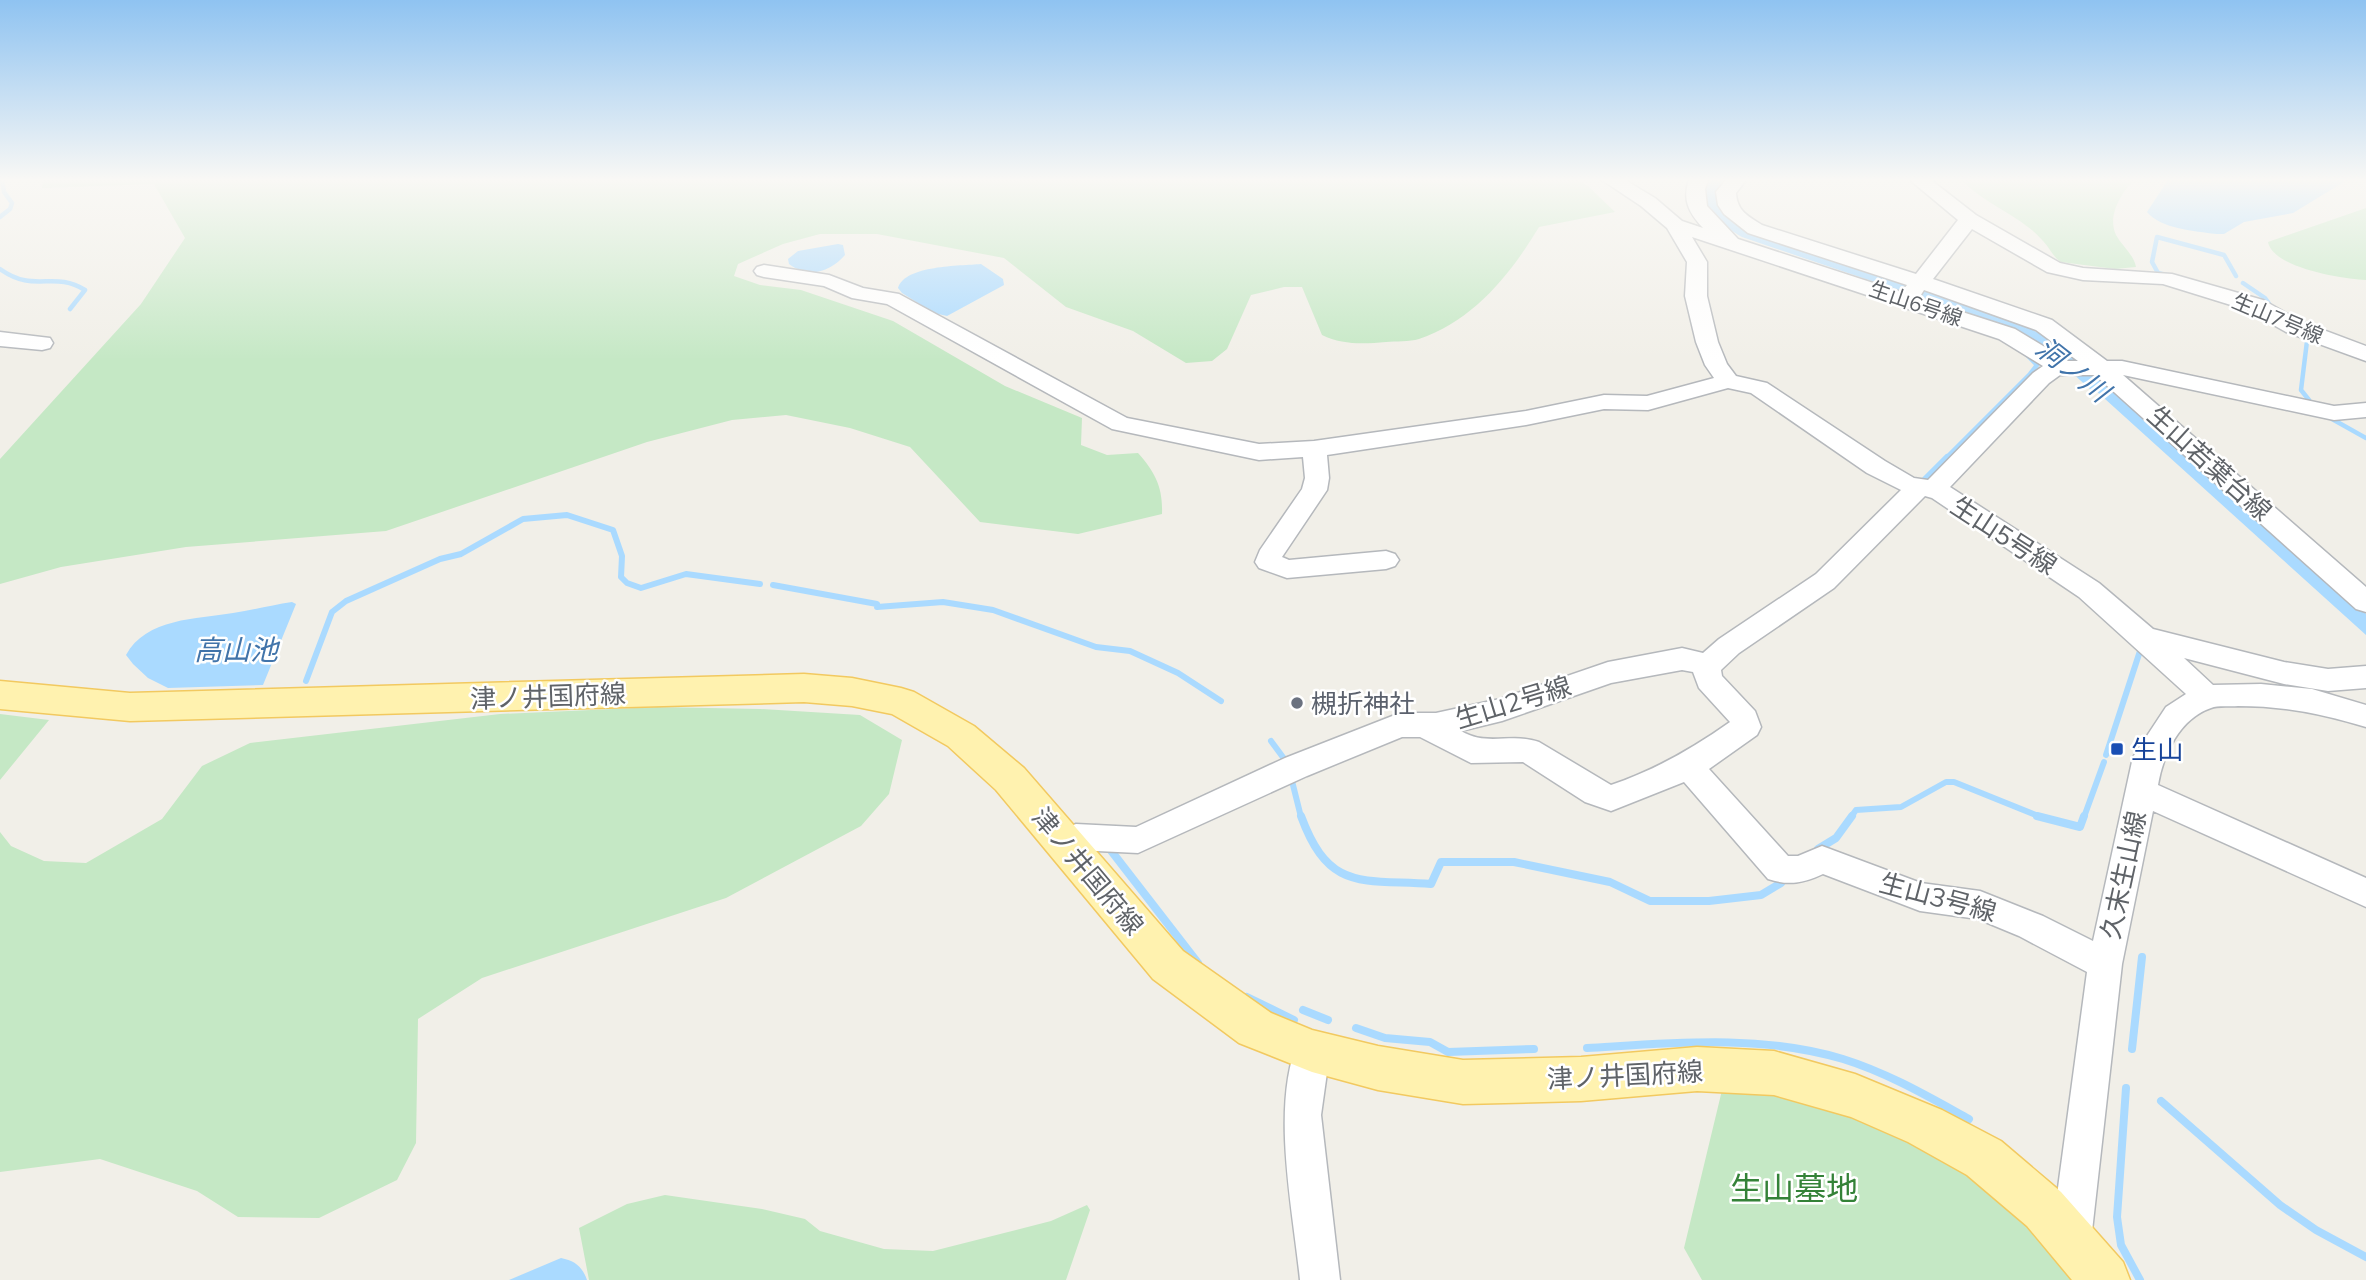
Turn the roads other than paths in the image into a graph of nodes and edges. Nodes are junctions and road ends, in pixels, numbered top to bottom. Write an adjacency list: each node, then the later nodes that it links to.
1 (1684, 240): 15 (street)
2 (1724, 240): 7 (street, 生山6号線)
3 (1729, 240): 7 (street)
4 (1783, 240): 9 (street, 生山若葉台線)
5 (1953, 240): 9 (street)
6 (2005, 240): 12 (street, 生山7号線)
7 (1732, 242): 9 (street, 生山6号線)
8 (764, 271): 19 (street)
9 (1914, 291): 13 (street, 生山若葉台線); 14 (street, 生山6号線)
10 (0, 339): 11 (street)
11 (42, 343)
12 (2366, 354)
13 (2101, 367): 14 (street); 17 (street); 22 (street, 生山若葉台線)
14 (2063, 368): 20 (street, 生山5号線)
15 (1728, 381): 16 (street); 20 (street)
16 (1655, 402): 18 (street); 19 (street)
17 (2366, 410)
18 (1614, 426)
19 (1314, 449): 21 (street)
20 (1930, 489): 23 (street, 生山5号線); 24 (street)
21 (1386, 560)
22 (2366, 603)
23 (2144, 637): 25 (street, 生山5号線); 27 (street)
24 (1705, 664): 29 (street, 生山2号線); 30 (street)
25 (2366, 677)
26 (0, 695): 32 (main road, 津ノ井国府線)
27 (2206, 696): 28 (street); 31 (street, 久末生山線)
28 (2366, 716)
29 (1426, 725): 30 (street); 32 (street, 生山2号線)
30 (1687, 765): 34 (street, 生山3号線)
31 (2140, 791): 33 (street); 34 (street, 久末生山線)
32 (1063, 842): 35 (main road, 津ノ井国府線)
33 (2366, 893)
34 (2105, 964): 36 (street, 久末生山線)
35 (1312, 1051): 36 (main road, 津ノ井国府線); 37 (street)
36 (2071, 1240): 38 (main road, 津ノ井国府線)
37 (1320, 1280)
38 (2105, 1280)

